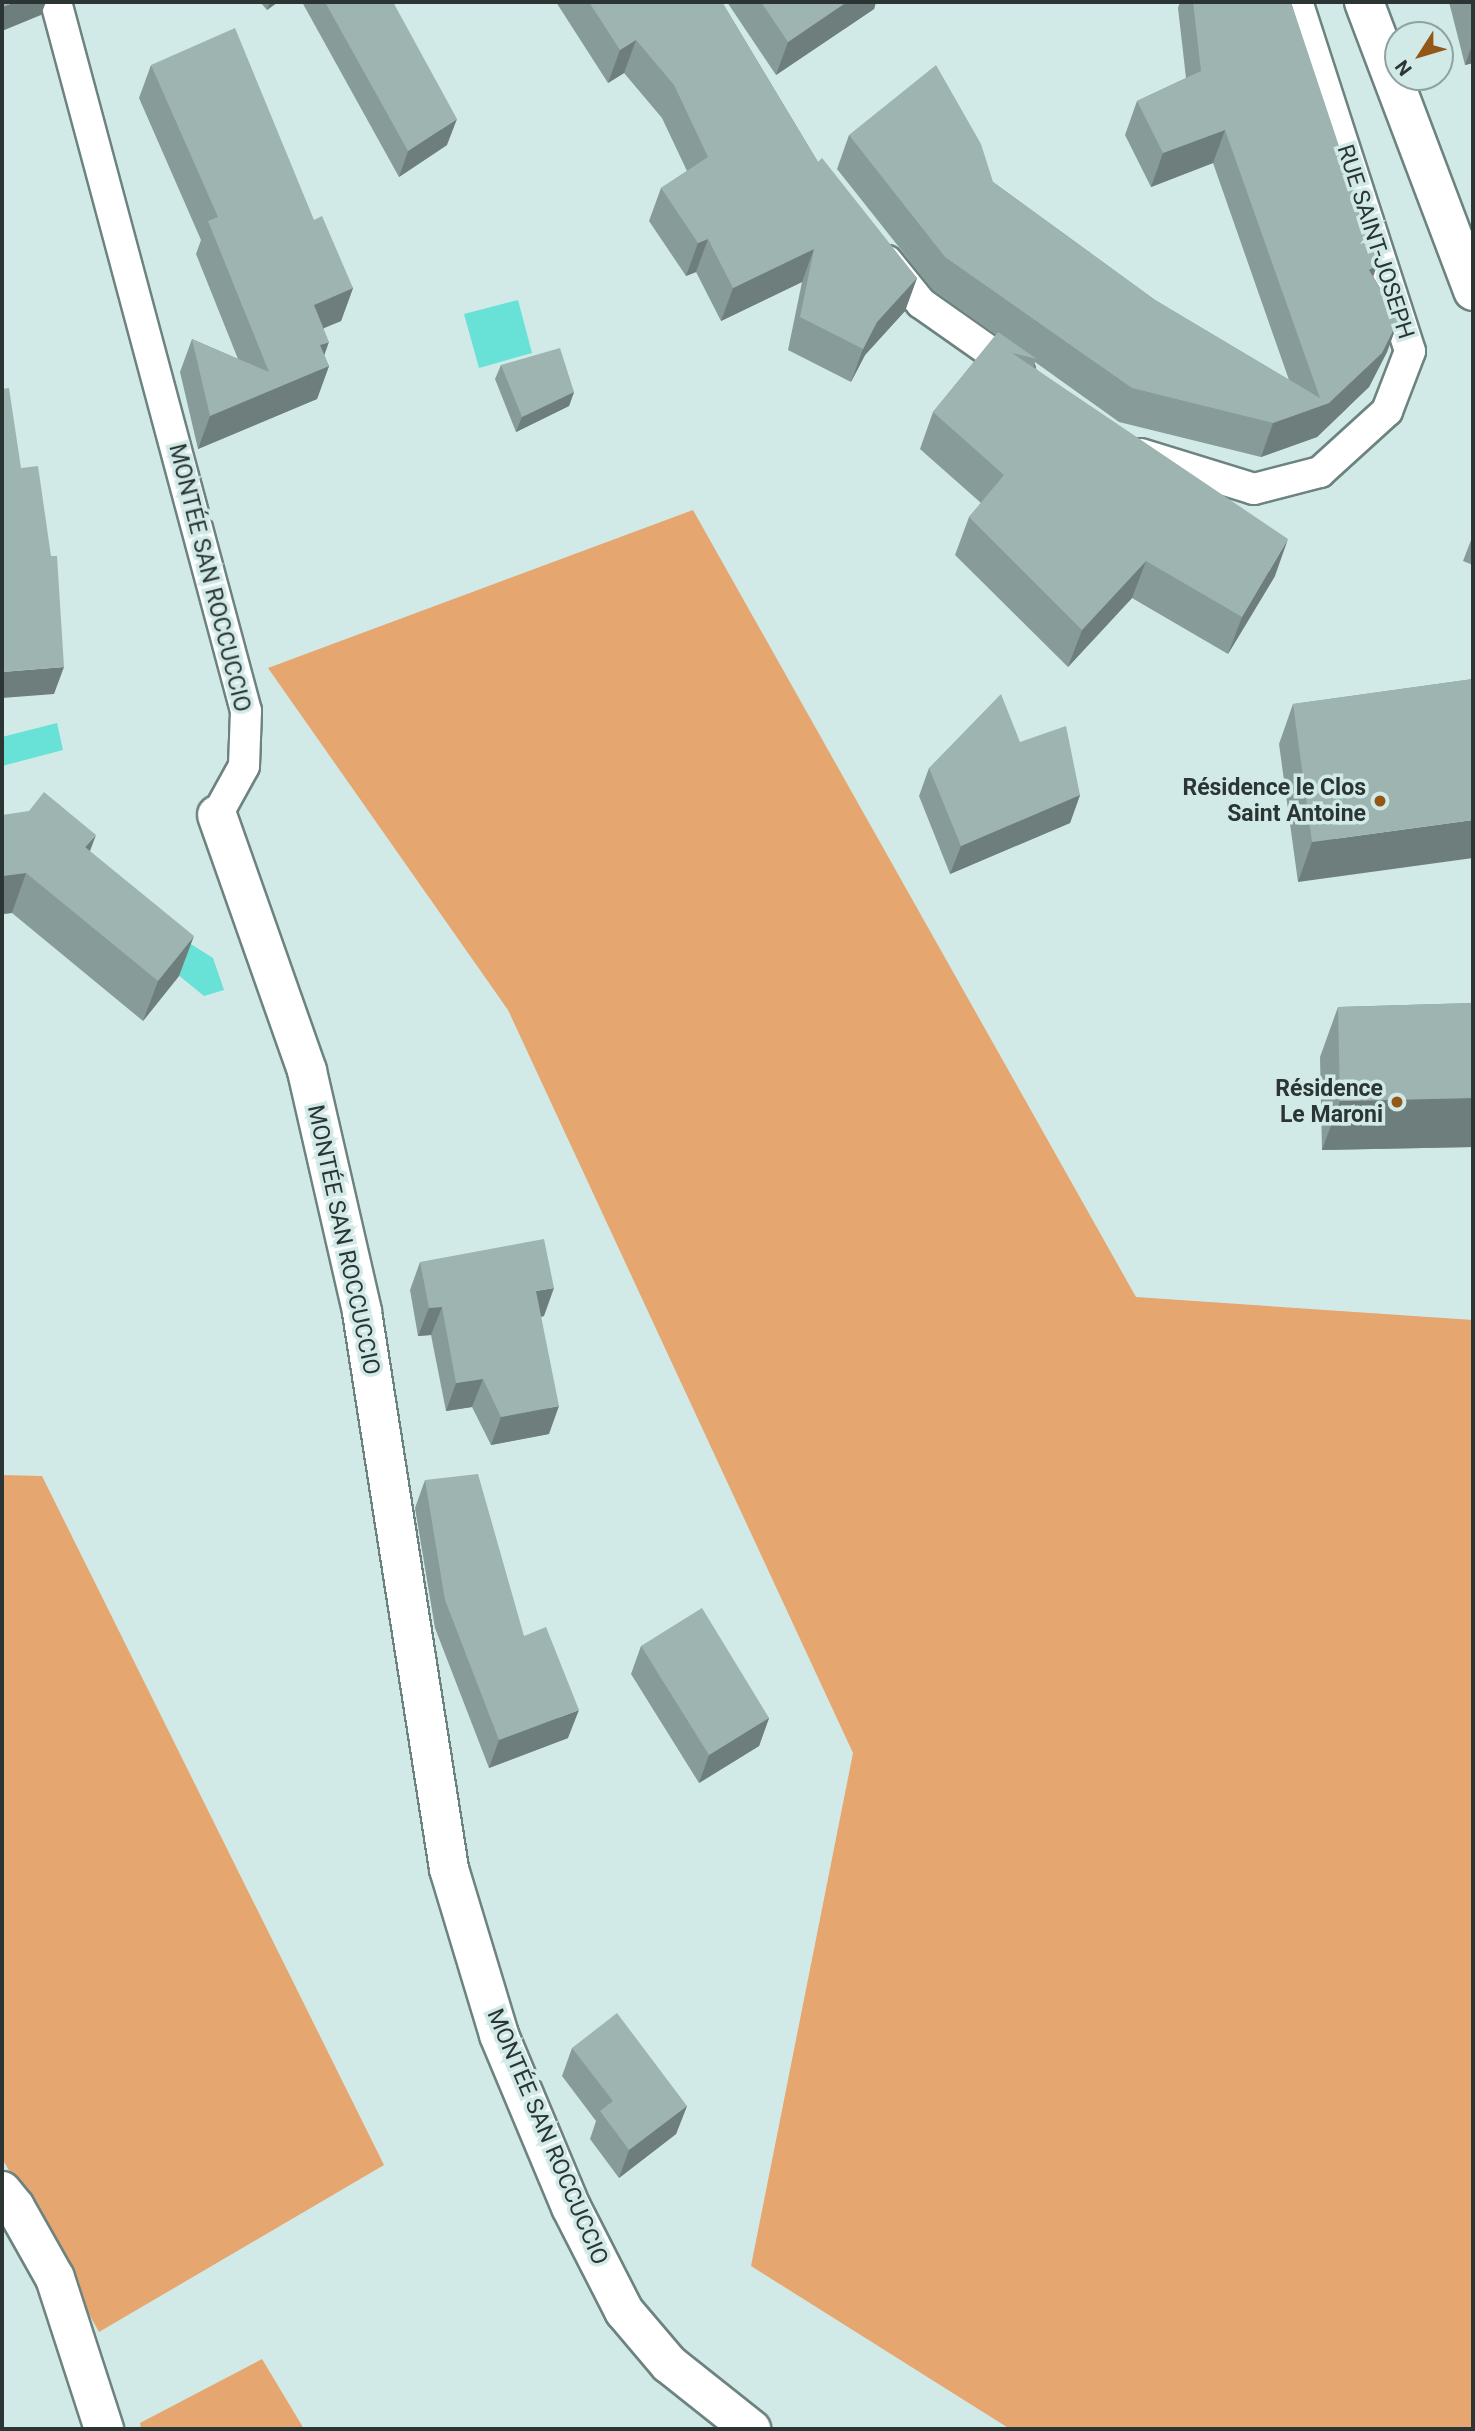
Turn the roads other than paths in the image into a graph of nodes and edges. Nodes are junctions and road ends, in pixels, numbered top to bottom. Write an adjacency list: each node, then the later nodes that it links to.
1 (56, 2): 8 (lane, MONTÉE SAN ROCCUCCIO)
2 (1297, 2): 7 (lane, RUE SAINT-JOSEPH)
3 (1364, 2): 5 (street)
4 (869, 238): 6 (lane)
5 (1473, 291)
6 (1041, 388)
7 (1118, 442)
8 (216, 815): 11 (street, MONTÉE SAN ROCCUCCIO)
9 (2, 2191): 10 (street)
10 (104, 2429)
11 (751, 2429)

